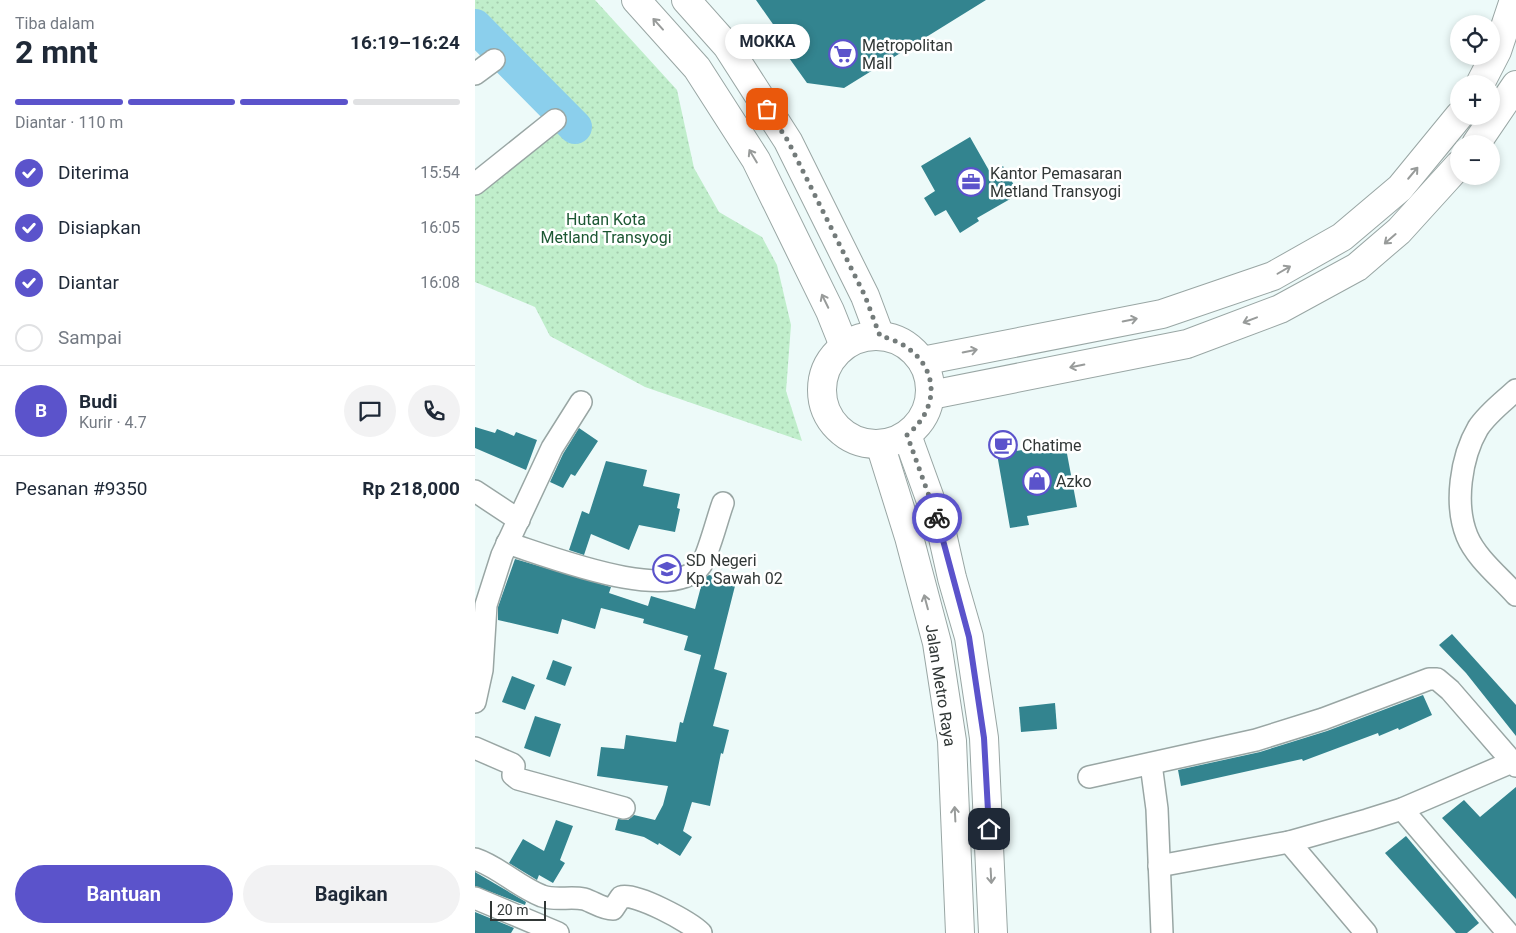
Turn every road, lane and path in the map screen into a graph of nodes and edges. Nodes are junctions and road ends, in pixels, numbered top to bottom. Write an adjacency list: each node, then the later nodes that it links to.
1 (636, 0): 16 (main road, one-way to 1)
2 (686, 0): 15 (main road)
3 (1515, 0): 4 (main road)
4 (1511, 27): 5 (main road)
5 (1507, 55): 8 (main road)
6 (494, 60): 7 (street)
7 (475, 74)
8 (1488, 75)
9 (1516, 85): 12 (main road)
10 (555, 120): 14 (street)
11 (1452, 125): 17 (main road, one-way to 11)
12 (1482, 135)
13 (1450, 175): 19 (main road, one-way to 19)
14 (475, 184)
15 (880, 336): 16 (main road); 17 (main road)
16 (844, 346): 22 (main road)
17 (922, 361): 19 (main road)
18 (1516, 390): 27 (street)
19 (931, 395): 21 (main road)
20 (581, 402): 25 (street)
21 (907, 435): 22 (main road); 43 (main road, Jalan Metro Raya, one-way to 43)
22 (880, 444): 42 (main road, Jalan Metro Raya, one-way to 22)
23 (475, 491): 25 (street)
24 (723, 503): 26 (street)
25 (519, 520): 26 (street)
26 (507, 543): 28 (street)
27 (1516, 595)
28 (475, 702)
29 (475, 748): 33 (street)
30 (1151, 764): 31 (street); 32 (street); 37 (street)
31 (1514, 764): 34 (street)
32 (1089, 777)
33 (624, 808)
34 (1402, 809): 35 (street); 46 (street)
35 (1289, 842): 37 (street); 45 (street)
36 (475, 859): 39 (street)
37 (1159, 866): 44 (street)
38 (475, 898): 40 (street)
39 (674, 926): 41 (street)
40 (558, 933)
41 (701, 933)
42 (960, 933)
43 (993, 933)
44 (1162, 933)
45 (1366, 933)
46 (1508, 933)

